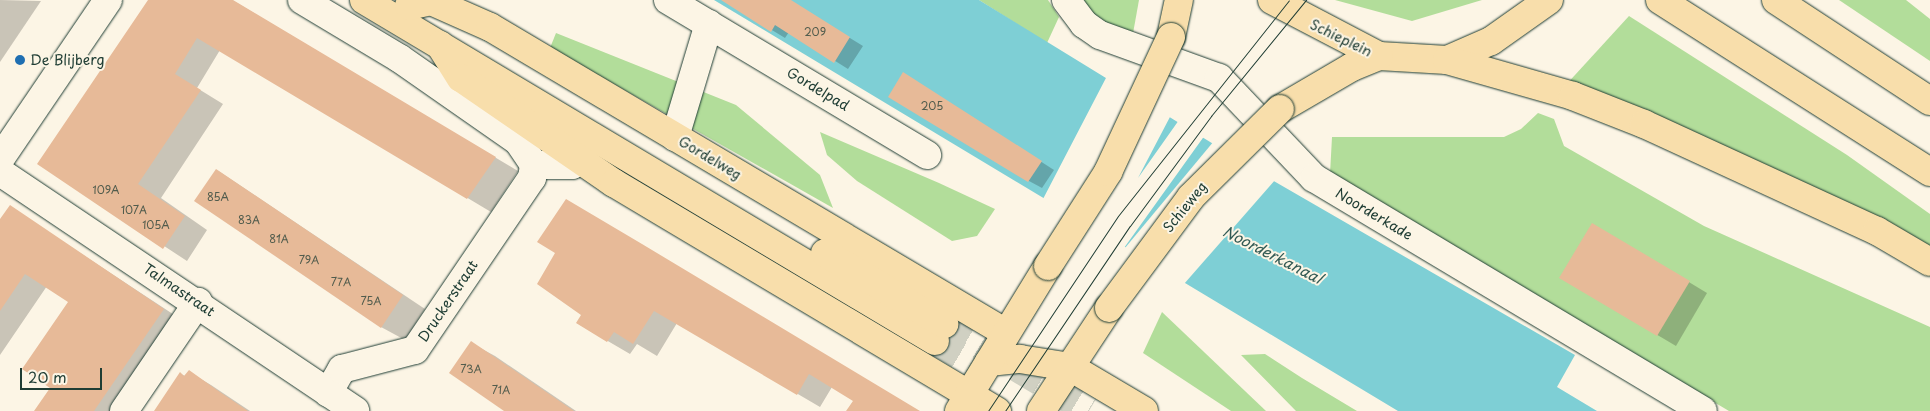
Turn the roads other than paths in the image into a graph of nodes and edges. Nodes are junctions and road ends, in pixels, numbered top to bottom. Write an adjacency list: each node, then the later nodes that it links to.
1 (108, 0): 20 (street)
2 (302, 0): 21 (street)
3 (364, 0): 13 (main road, Gordelweg)
4 (668, 0): 12 (street, Gordelpad)
5 (1066, 0): 36 (street, Noorderkade)
6 (1179, 0): 26 (main road, bridge)
7 (1272, 0): 14 (main road, Schieplein)
8 (1660, 0): 23 (main road)
9 (1776, 0): 16 (main road)
10 (404, 3): 13 (main road, Gordelweg); 17 (main road, Gordelweg)
11 (1542, 5): 15 (main road, Schieplein)
12 (709, 24): 17 (street); 18 (street, Gordelpad)
13 (440, 45): 19 (main road, Gordelweg)
14 (1380, 56): 15 (main road, Schieplein); 28 (main road, Schieweg, bridge)
15 (1447, 60): 24 (main road)
16 (1930, 102)
17 (675, 137): 26 (main road, Gordelweg)
18 (927, 154)
19 (577, 158): 21 (street); 30 (main road, Gordelweg)
20 (0, 159)
21 (534, 165): 29 (street, Druckerstraat)
22 (0, 172): 25 (street, Talmastraat)
23 (1930, 172)
24 (1930, 262)
25 (198, 302): 29 (street, Talmastraat); 31 (street)
26 (1006, 333): 27 (main road)
27 (989, 362): 28 (main road); 30 (main road)
28 (1070, 366): 34 (main road, Schieweg); 35 (main road)
29 (328, 393): 32 (street, Talmastraat)
30 (965, 402): 33 (main road, Gordelweg)
31 (124, 411)
32 (355, 411)
33 (997, 411)
34 (1041, 411)
35 (1144, 411)
36 (1703, 411)

